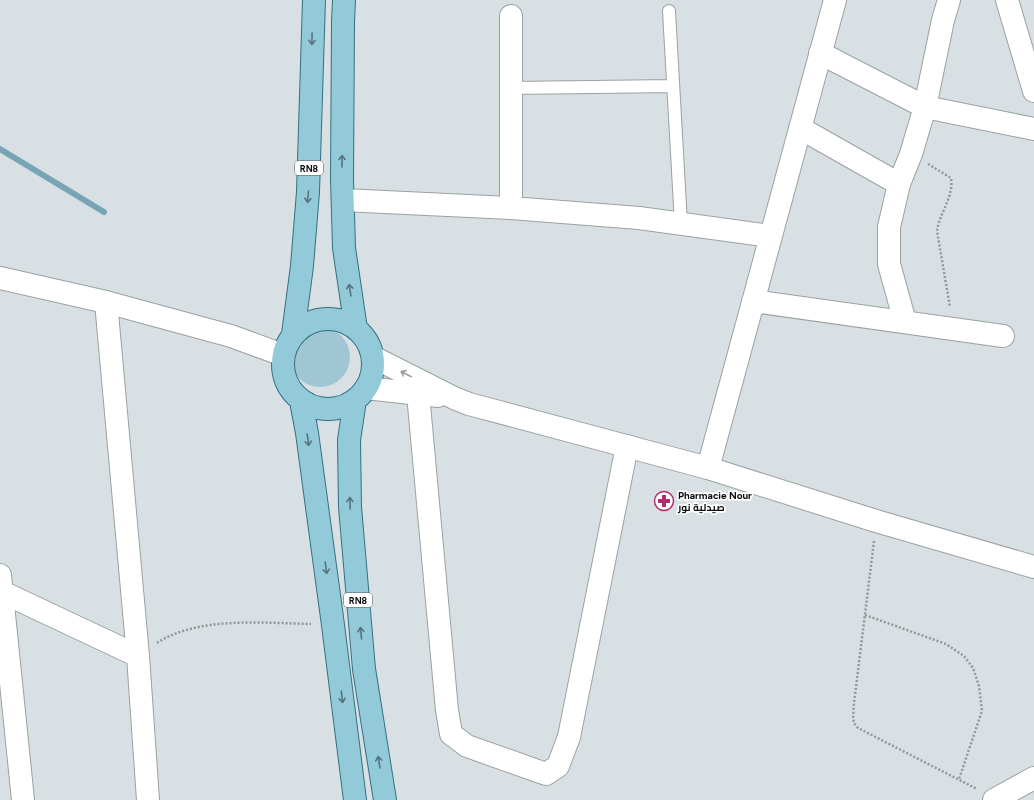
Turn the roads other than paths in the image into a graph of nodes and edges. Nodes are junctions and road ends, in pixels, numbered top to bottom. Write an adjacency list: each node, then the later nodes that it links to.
1 (314, 0): 25 (main road, RN8, one-way to 25)
2 (344, 0): 16 (main road, RN8, one-way to 2)
3 (835, 0): 8 (street)
4 (949, 0): 12 (street)
5 (1006, 0): 11 (street)
6 (669, 11): 9 (lane)
7 (511, 16): 10 (street)
8 (820, 53): 12 (street); 13 (street)
9 (673, 86): 10 (lane); 18 (lane)
10 (511, 88): 17 (street)
11 (1034, 91)
12 (925, 107): 14 (street); 15 (street)
13 (800, 128): 15 (street); 19 (street)
14 (1034, 129)
15 (899, 184): 23 (street)
16 (343, 200): 17 (street); 24 (main road, RN8, one-way to 16)
17 (511, 208): 18 (street)
18 (681, 224): 19 (street)
19 (770, 236): 21 (street)
20 (0, 278): 22 (street)
21 (753, 301): 23 (street); 34 (street)
22 (106, 302): 27 (street); 37 (street)
23 (905, 322): 26 (street)
24 (356, 329): 25 (main road, RN8); 28 (main road, RN8)
25 (293, 334): 27 (main road, RN8)
26 (1003, 336)
27 (283, 355): 32 (main road, RN8)
28 (373, 357): 29 (main road, RN8); 31 (street, one-way to 28)
29 (361, 394): 30 (street); 32 (main road, RN8); 43 (main road, RN8, one-way to 29)
30 (418, 394): 31 (street); 33 (street)
31 (454, 398): 33 (street)
32 (301, 401): 42 (main road, RN8, one-way to 42)
33 (627, 446): 34 (street)
34 (708, 468): 35 (street)
35 (1034, 568)
36 (1, 586): 37 (street); 40 (street)
37 (138, 656): 41 (street)
38 (1034, 778): 39 (street)
39 (995, 799)
40 (23, 800)
41 (148, 800)
42 (355, 800)
43 (385, 800)

